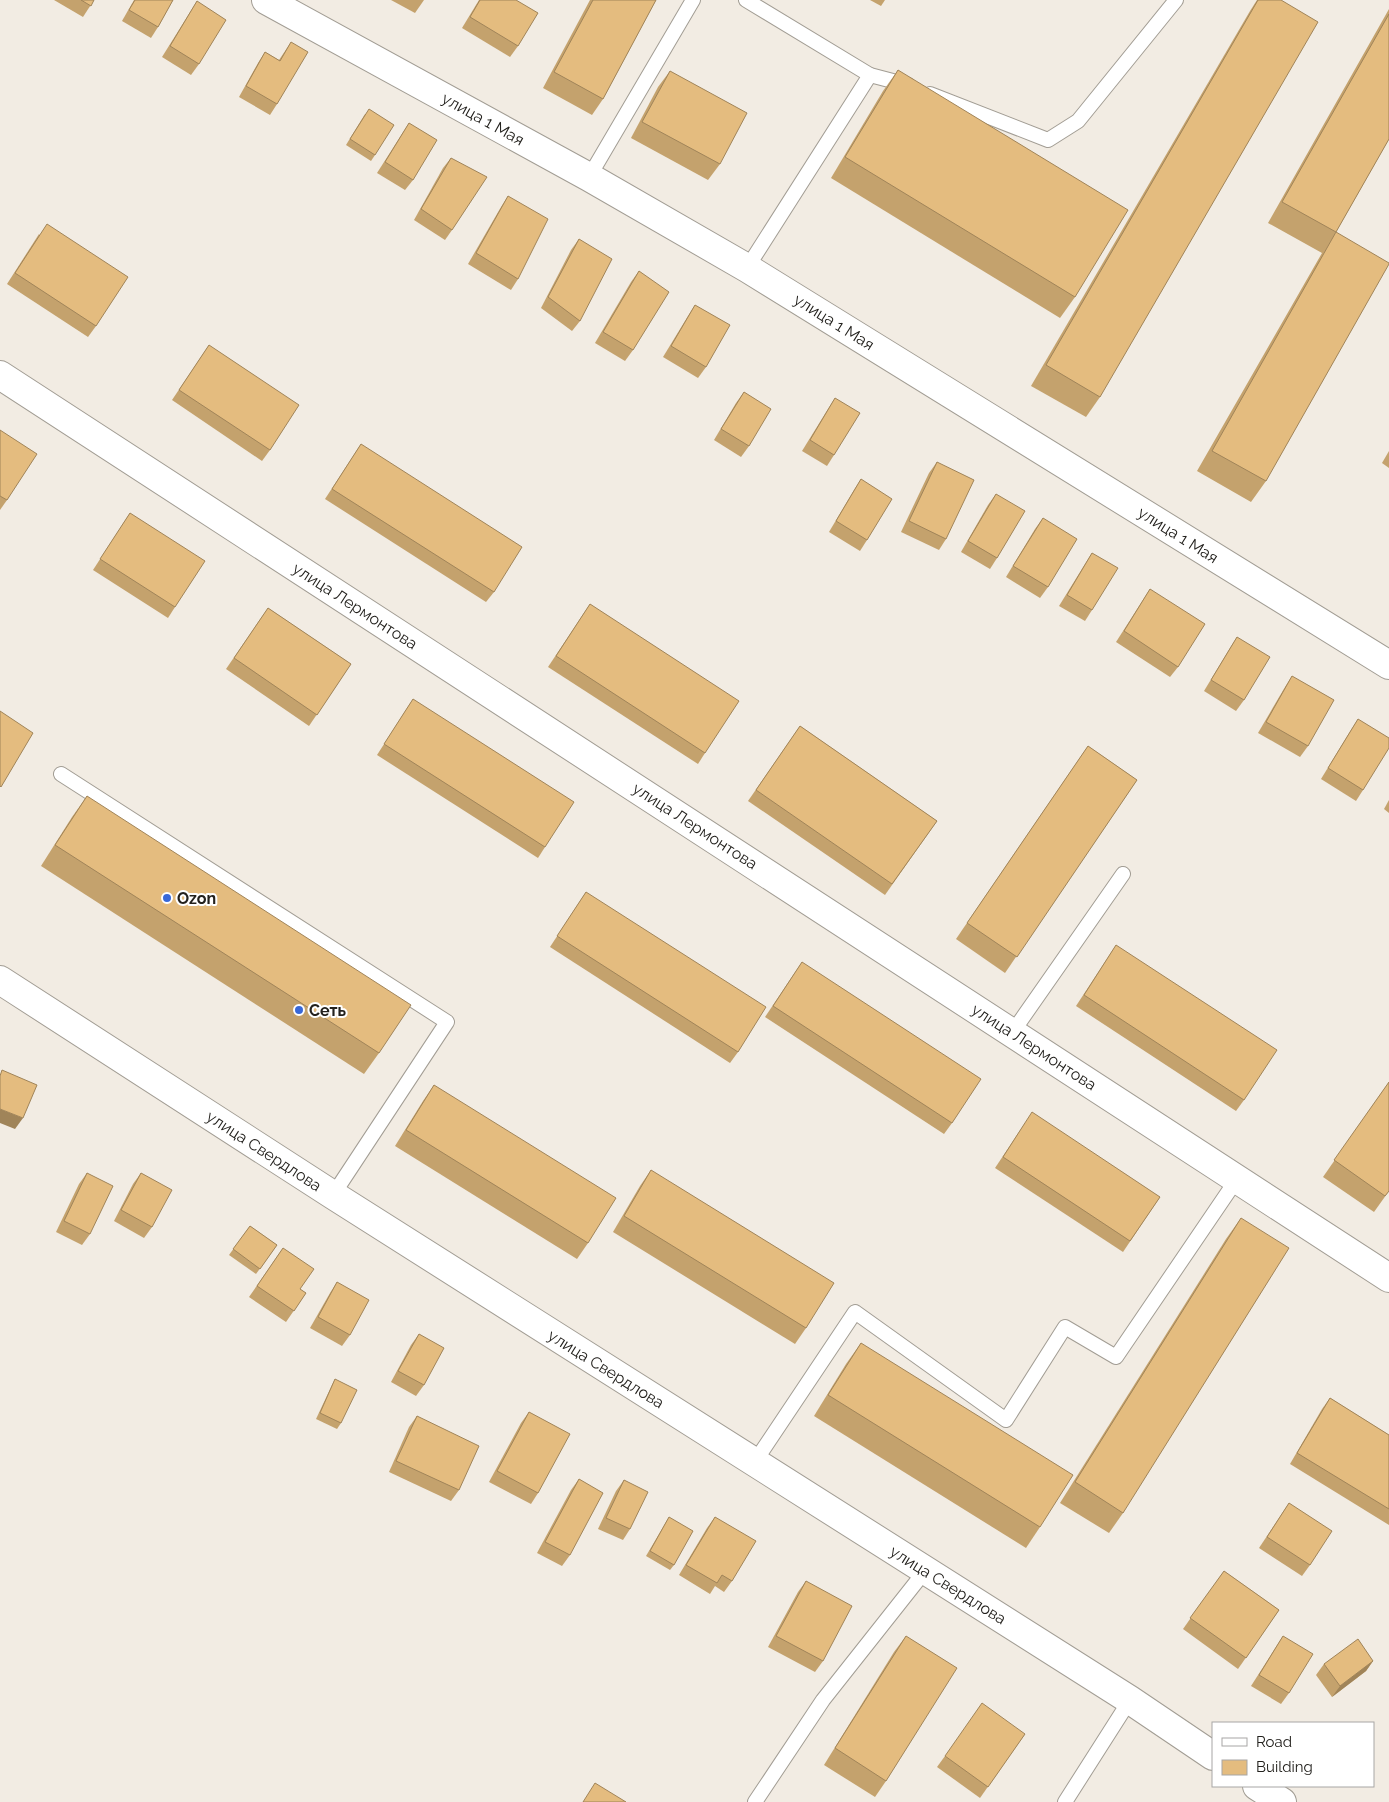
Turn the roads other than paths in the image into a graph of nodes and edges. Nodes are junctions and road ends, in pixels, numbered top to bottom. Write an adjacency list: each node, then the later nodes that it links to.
1 (266, 0): 6 (street, улица 1 Мая)
2 (693, 0): 6 (lane)
3 (746, 0): 5 (lane)
4 (1176, 0): 5 (lane)
5 (870, 76): 7 (lane)
6 (589, 177): 7 (street, улица 1 Мая)
7 (747, 268): 9 (street, улица 1 Мая)
8 (0, 375): 13 (street, улица Лермонтова)
9 (1389, 665)
10 (61, 774): 15 (lane)
11 (1124, 874): 13 (lane)
12 (0, 980): 15 (street, улица Свердлова)
13 (1012, 1032): 14 (street, улица Лермонтова)
14 (1237, 1179): 16 (street, улица Лермонтова); 17 (lane)
15 (333, 1195): 17 (street, улица Свердлова)
16 (1389, 1278)
17 (754, 1463): 18 (street, улица Свердлова)
18 (925, 1571): 19 (street, улица Свердлова); 22 (lane)
19 (1130, 1700): 20 (street, улица Свердлова); 23 (lane)
20 (1212, 1755)
21 (1259, 1787): 24 (street)
22 (755, 1802)
23 (1065, 1802)
24 (1282, 1802)

